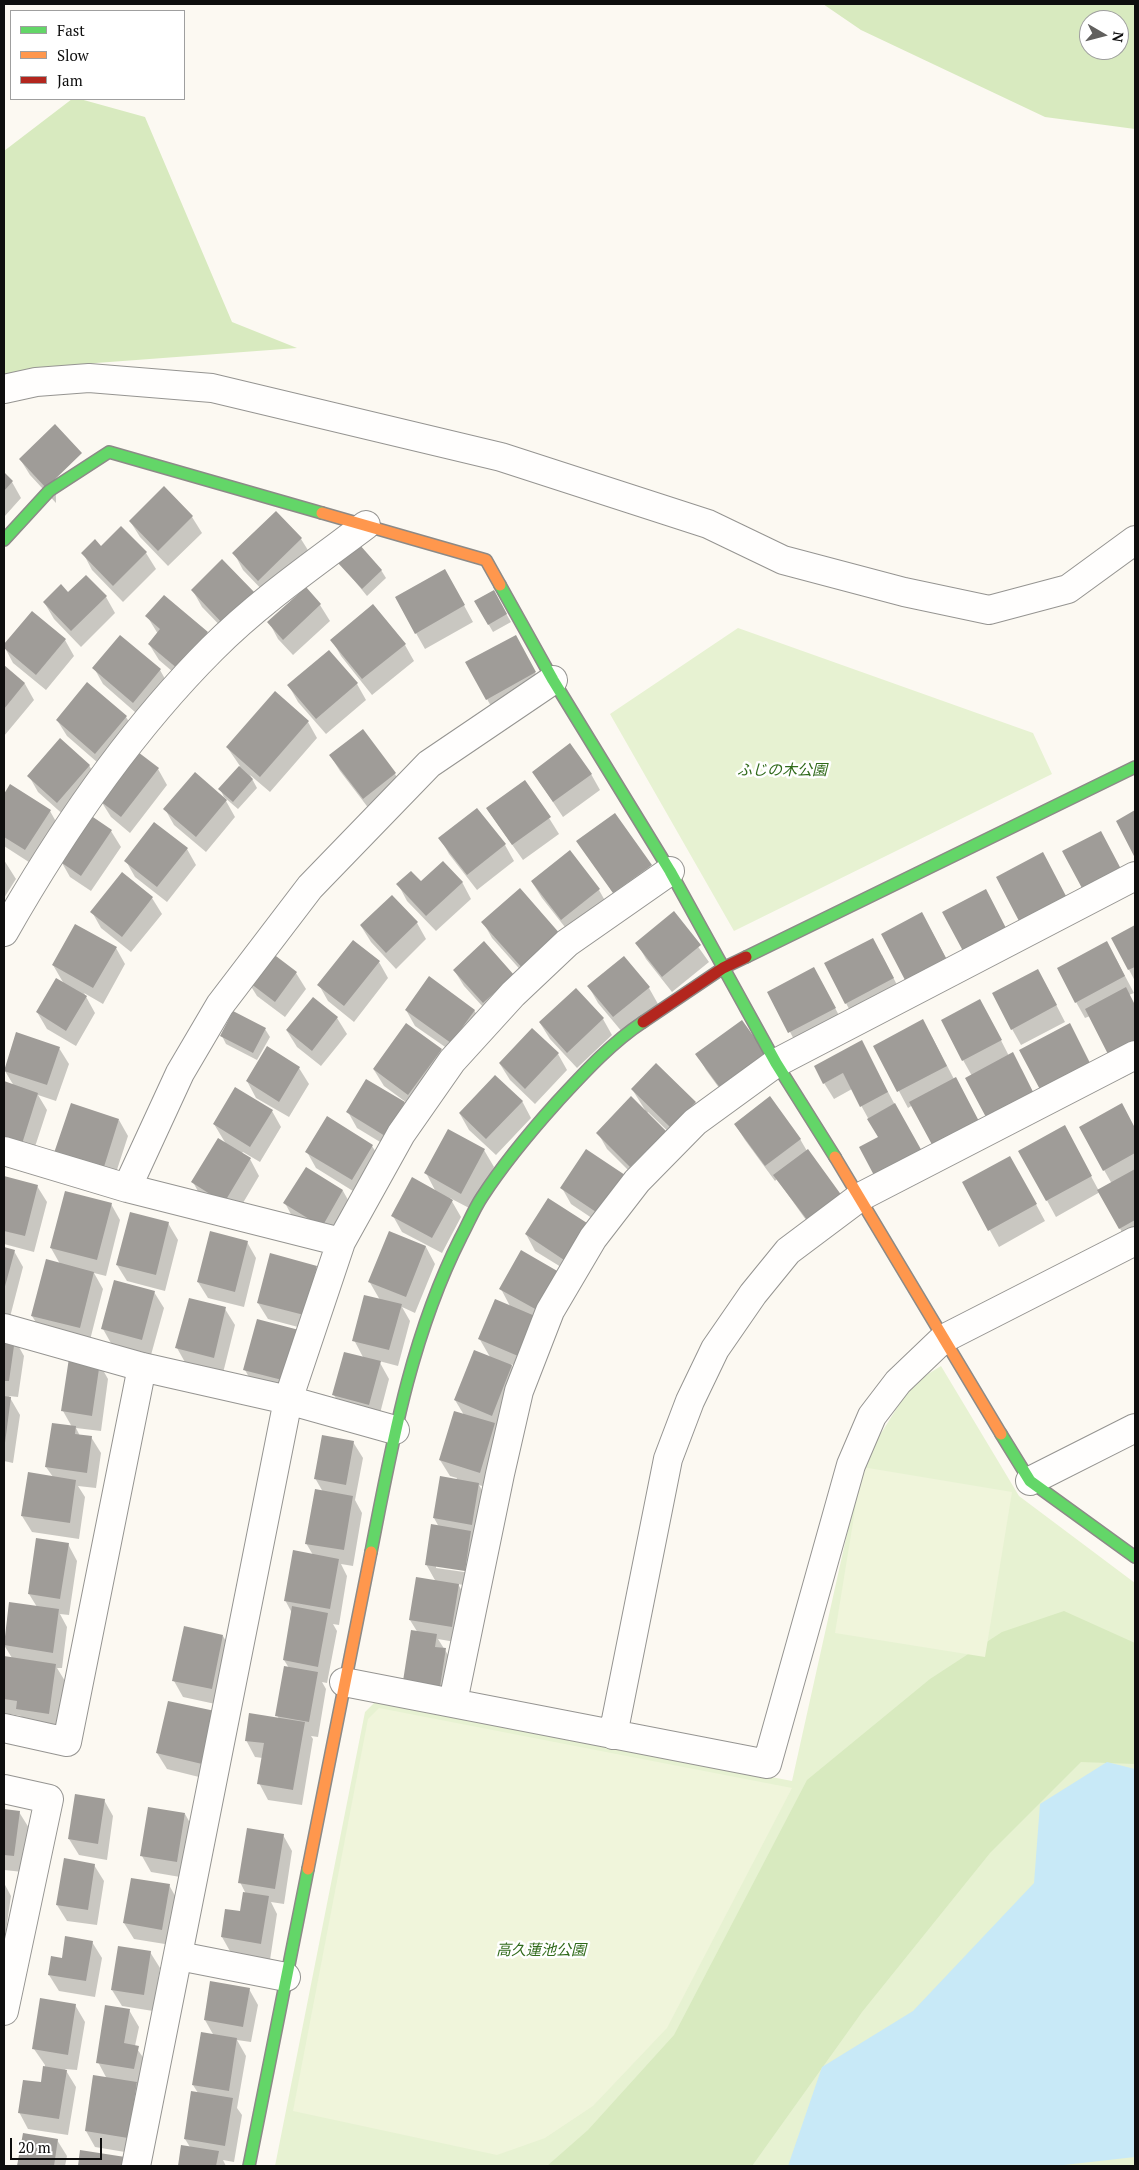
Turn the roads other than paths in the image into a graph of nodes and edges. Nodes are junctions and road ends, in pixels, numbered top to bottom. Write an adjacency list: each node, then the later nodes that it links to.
1 (4, 389): 4 (street)
2 (366, 525): 3 (street); 5 (street); 9 (street)
3 (4, 540)
4 (1135, 540)
5 (553, 680): 7 (street); 14 (street)
6 (1135, 767): 10 (street)
7 (670, 871): 10 (street); 17 (street)
8 (1135, 876): 12 (street)
9 (4, 932)
10 (723, 968): 12 (street); 23 (street)
11 (1135, 1055): 15 (street)
12 (776, 1063): 15 (street); 27 (street)
13 (4, 1152): 14 (street)
14 (127, 1188): 17 (street)
15 (860, 1197): 19 (street); 29 (street)
16 (1135, 1241): 19 (street)
17 (341, 1242): 21 (street)
18 (4, 1328): 20 (street)
19 (943, 1339): 24 (street); 29 (street)
20 (142, 1367): 21 (street); 28 (street)
21 (288, 1400): 23 (street); 31 (street)
22 (1135, 1428): 24 (street)
23 (395, 1430): 26 (street)
24 (1030, 1481): 25 (street)
25 (1135, 1557)
26 (344, 1682): 27 (street); 32 (street)
27 (453, 1702): 29 (street)
28 (4, 1728)
29 (613, 1735)
30 (4, 1789): 33 (street)
31 (179, 1956): 32 (street); 34 (street)
32 (286, 1977): 35 (street)
33 (4, 2011)
34 (136, 2166)
35 (249, 2166)

